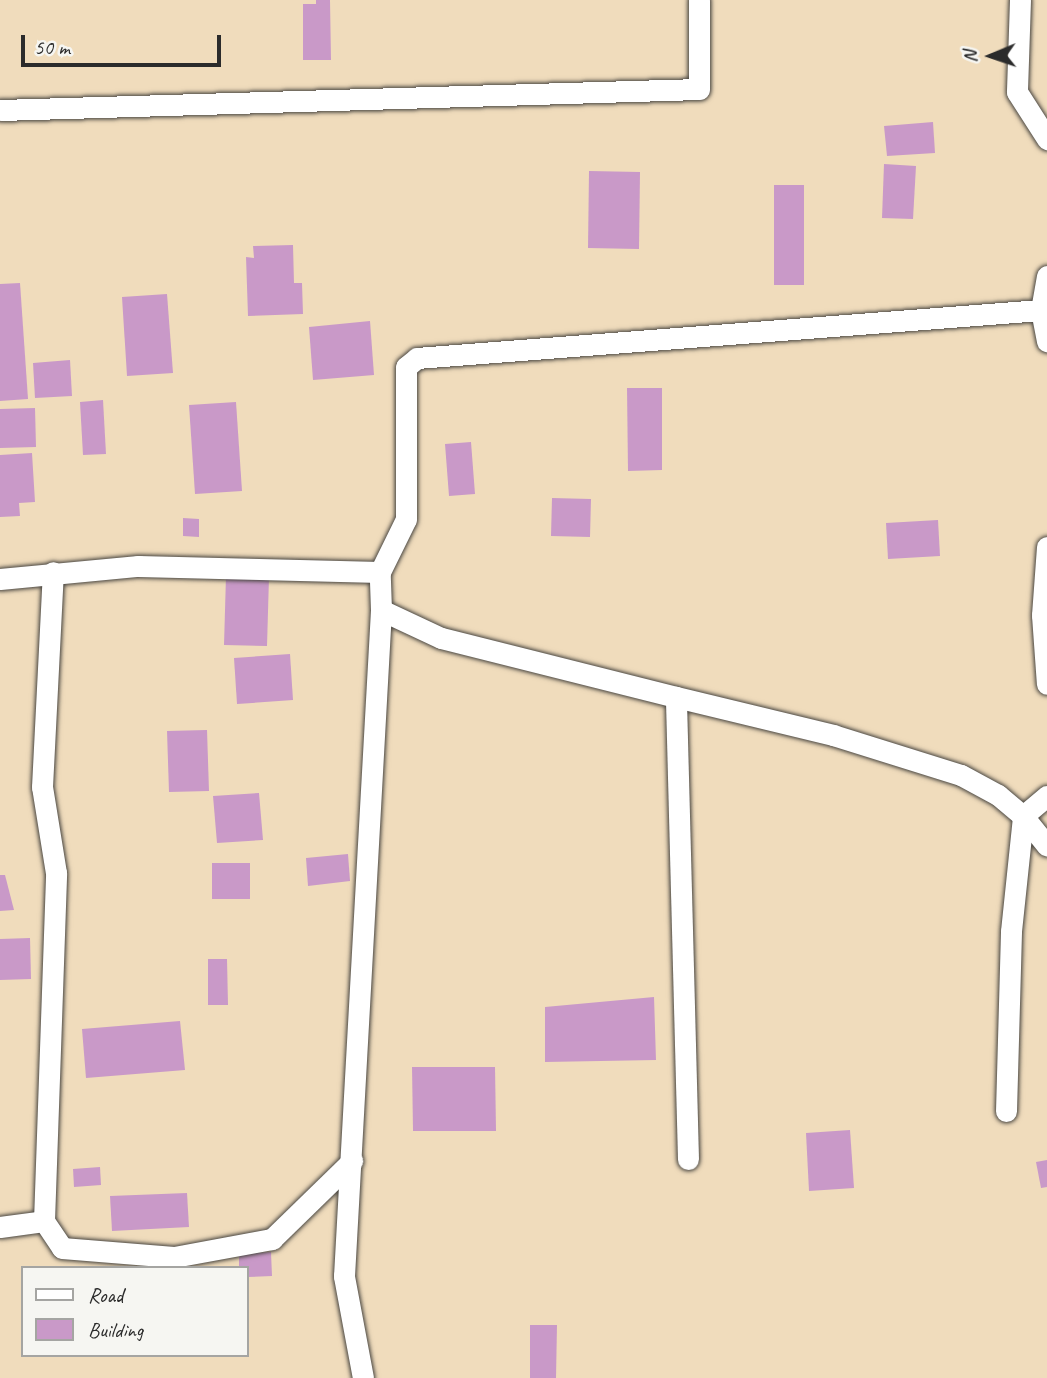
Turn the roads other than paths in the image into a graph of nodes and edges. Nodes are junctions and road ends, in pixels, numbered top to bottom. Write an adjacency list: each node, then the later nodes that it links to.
1 (699, 0): 3 (street)
2 (1020, 0): 4 (street)
3 (0, 110)
4 (1047, 139)
5 (1047, 276): 6 (street)
6 (1041, 310): 7 (street); 10 (street)
7 (1047, 341)
8 (1047, 547): 13 (street)
9 (53, 572): 10 (street); 11 (street); 21 (street)
10 (380, 572): 12 (street)
11 (0, 579)
12 (382, 610): 14 (street); 20 (street)
13 (1047, 684)
14 (676, 697): 16 (street); 19 (street)
15 (1047, 796): 16 (street)
16 (1023, 816): 17 (street); 18 (street)
17 (1047, 846)
18 (1006, 1111)
19 (688, 1159)
20 (352, 1161): 21 (street); 23 (street)
21 (44, 1221): 22 (street)
22 (0, 1227)
23 (363, 1378)

